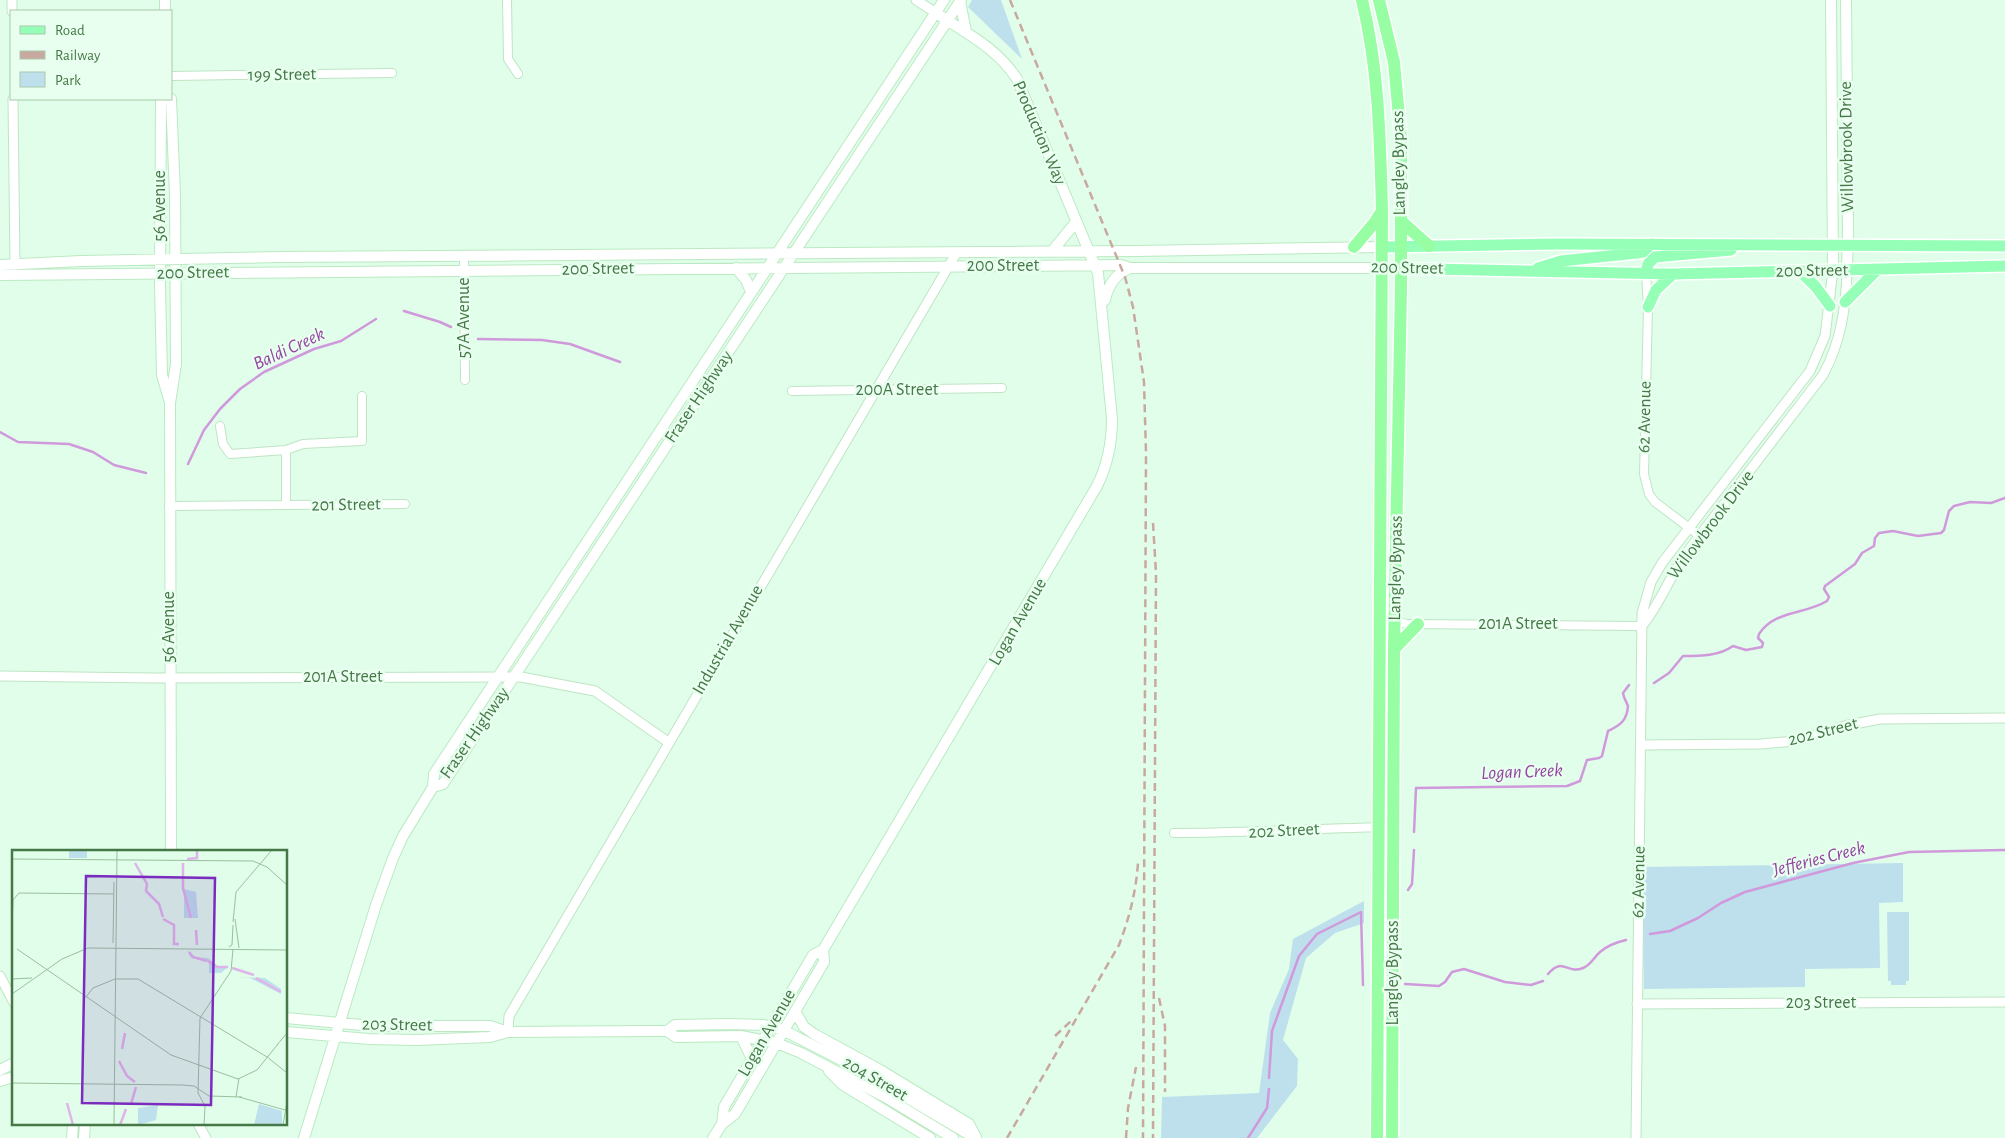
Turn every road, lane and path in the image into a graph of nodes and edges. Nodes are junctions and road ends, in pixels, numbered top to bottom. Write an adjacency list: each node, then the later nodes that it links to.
1 (507, 0): 13 (street)
2 (916, 0): 9 (street, Production Way)
3 (944, 0): 9 (main road, Fraser Highway)
4 (1362, 0): 20 (highway, Langley Bypass)
5 (1379, 0): 21 (highway, Langley Bypass)
6 (1831, 0): 25 (main road, Willowbrook Drive)
7 (1846, 0): 26 (main road, Willowbrook Drive)
8 (960, 1): 10 (main road, Fraser Highway); 11 (main road)
9 (936, 13): 10 (main road, Production Way); 35 (main road, Fraser Highway)
10 (947, 21): 11 (main road, Production Way); 36 (main road, Fraser Highway)
11 (966, 32): 22 (main road, Production Way)
12 (392, 73): 14 (street, 199 Street)
13 (518, 74)
14 (172, 76)
15 (13, 100): 41 (street)
16 (161, 100): 18 (main road, 56 Avenue)
17 (171, 100): 19 (main road, 56 Avenue)
18 (160, 162): 19 (main road); 38 (main road, 56 Avenue)
19 (174, 172): 39 (main road, 56 Avenue)
20 (1382, 211): 30 (highway); 31 (highway, Langley Bypass)
21 (1401, 221): 27 (highway, Langley Bypass); 28 (highway)
22 (1076, 222): 32 (main road); 33 (main road, Production Way)
23 (1651, 244): 24 (main road, 200 Street); 28 (main road, 200 Street); 55 (main road)
24 (1762, 245): 25 (main road, 200 Street); 59 (main road)
25 (1834, 245): 26 (main road, 200 Street); 52 (main road, Willowbrook Drive)
26 (1848, 245): 29 (main road, 200 Street); 53 (main road, Willowbrook Drive)
27 (1401, 246): 28 (main road, 200 Street); 31 (main road, 200 Street); 50 (highway, Langley Bypass)
28 (1429, 246)
29 (2005, 246)
30 (1354, 247): 31 (main road, 200 Street); 33 (main road, 200 Street)
31 (1382, 247): 49 (highway, Langley Bypass)
32 (1053, 250): 33 (main road, 200 Street); 34 (main road, 200 Street)
33 (1090, 251): 42 (main road, Production Way)
34 (957, 252): 36 (main road, 200 Street); 43 (street, Industrial Avenue)
35 (778, 253): 36 (main road, 200 Street); 37 (main road, 200 Street); 45 (main road, Fraser Highway)
36 (794, 253): 46 (main road, Fraser Highway)
37 (464, 256): 39 (main road, 200 Street); 51 (street, 57A Avenue)
38 (160, 259): 39 (main road, 200 Street); 41 (main road, 200 Street); 57 (main road, 56 Avenue)
39 (175, 259): 58 (main road, 56 Avenue)
40 (0, 265): 41 (main road, 200 Street)
41 (15, 265)
42 (1096, 265): 43 (main road, 200 Street); 48 (main road, 200 Street); 66 (main road, Logan Avenue)
43 (949, 266): 46 (main road, 200 Street); 69 (street, Industrial Avenue)
44 (2005, 266): 54 (main road, 200 Street)
45 (769, 267): 46 (main road, 200 Street); 47 (main road, 200 Street); 62 (main road, Fraser Highway)
46 (785, 267): 88 (main road, Fraser Highway)
47 (736, 268): 51 (main road, 200 Street); 62 (main road)
48 (1130, 268): 49 (main road, 200 Street); 66 (main road)
49 (1381, 268): 50 (main road, 200 Street); 80 (highway, Langley Bypass)
50 (1401, 268): 55 (main road, 200 Street); 81 (highway, Langley Bypass)
51 (464, 270): 58 (main road, 200 Street); 67 (street, 57A Avenue)
52 (1833, 270): 53 (main road, 200 Street); 56 (main road, 200 Street); 64 (street, Willowbrook Drive)
53 (1847, 270): 54 (main road, 200 Street); 63 (street, Willowbrook Drive)
54 (1878, 270): 63 (main road)
55 (1527, 271): 59 (main road, 200 Street)
56 (1800, 271): 60 (main road, 200 Street); 64 (main road)
57 (160, 273): 58 (main road, 200 Street); 61 (main road, 200 Street); 72 (main road, 56 Avenue)
58 (175, 273): 72 (main road, 56 Avenue)
59 (1646, 273): 60 (main road, 200 Street); 65 (street, 62 Avenue)
60 (1673, 274): 65 (main road)
61 (0, 275)
62 (751, 292): 87 (main road, Fraser Highway)
63 (1845, 302): 79 (street, Willowbrook Drive)
64 (1830, 306): 78 (street, Willowbrook Drive)
65 (1648, 307): 78 (street, 62 Avenue)
66 (1102, 308): 97 (main road, Logan Avenue)
67 (465, 380)
68 (1002, 388): 69 (street, 200A Street)
69 (876, 390): 70 (street, 200A Street); 90 (street, Industrial Avenue)
70 (792, 391)
71 (362, 396): 74 (street)
72 (170, 403): 77 (main road, 56 Avenue)
73 (220, 426): 74 (street)
74 (286, 450): 76 (street, 201 Street)
75 (405, 504): 76 (street, 201 Street)
76 (286, 505): 77 (street, 201 Street)
77 (169, 506): 86 (main road, 56 Avenue)
78 (1689, 528): 79 (street, 62 Avenue); 83 (street, Willowbrook Drive)
79 (1700, 536): 83 (street, Willowbrook Drive)
80 (1380, 609): 81 (highway); 93 (highway, Langley Bypass)
81 (1394, 621): 82 (street, 201A Street); 84 (highway, Langley Bypass)
82 (1418, 624): 83 (street, 201A Street); 84 (highway)
83 (1642, 626): 91 (street, 62 Avenue)
84 (1394, 649): 94 (highway, Langley Bypass)
85 (0, 676): 86 (street, 201A Street)
86 (170, 678): 87 (street, 201A Street); 96 (main road, 56 Avenue)
87 (497, 678): 88 (street, 201A Street); 92 (main road, Fraser Highway)
88 (514, 678): 90 (street, 201A Street); 92 (main road, Fraser Highway)
89 (2005, 718): 91 (street, 202 Street)
90 (668, 742): 109 (street, Industrial Avenue)
91 (1641, 745): 101 (street, 62 Avenue)
92 (433, 787): 104 (main road, Fraser Highway)
93 (1379, 827): 94 (street, 202 Street); 95 (street, 202 Street); 126 (highway, Langley Bypass)
94 (1394, 827): 127 (highway, Langley Bypass)
95 (1174, 833)
96 (170, 850)
97 (823, 950): 102 (main road, Logan Avenue); 105 (main road, Logan Avenue)
98 (0, 976): 99 (street)
99 (12, 999)
100 (2005, 1002): 101 (street, 203 Street)
101 (1637, 1004): 128 (street, 62 Avenue)
102 (795, 1011): 106 (main road, Logan Avenue); 125 (main road)
103 (288, 1018): 104 (main road, 203 Street)
104 (340, 1023): 109 (main road, 203 Street); 110 (main road, Fraser Highway)
105 (771, 1027): 106 (main road, 204 Street); 107 (main road, 203 Street); 112 (main road, Logan Avenue)
106 (784, 1030): 113 (main road, Logan Avenue); 125 (main road, 204 Street)
107 (667, 1031): 109 (main road, 203 Street); 111 (main road, 203 Street)
108 (288, 1032): 110 (main road, 203 Street)
109 (508, 1032): 110 (main road, 203 Street)
110 (336, 1036): 122 (main road, Fraser Highway)
111 (741, 1036): 112 (main road, 203 Street); 114 (main road)
112 (764, 1039): 113 (main road, 204 Street); 114 (main road, Logan Avenue)
113 (777, 1043): 116 (main road, 204 Street); 118 (main road, Logan Avenue)
114 (752, 1059): 118 (main road, Logan Avenue)
115 (12, 1064): 117 (main road)
116 (821, 1064): 120 (main road, 204 Street); 124 (main road)
117 (0, 1070)
118 (722, 1124): 123 (main road, Logan Avenue)
119 (199, 1126): 121 (street)
120 (950, 1136)
121 (206, 1138)
122 (304, 1138)
123 (713, 1138)
124 (930, 1138)
125 (976, 1138)
126 (1377, 1138)
127 (1392, 1138)
128 (1636, 1138)

